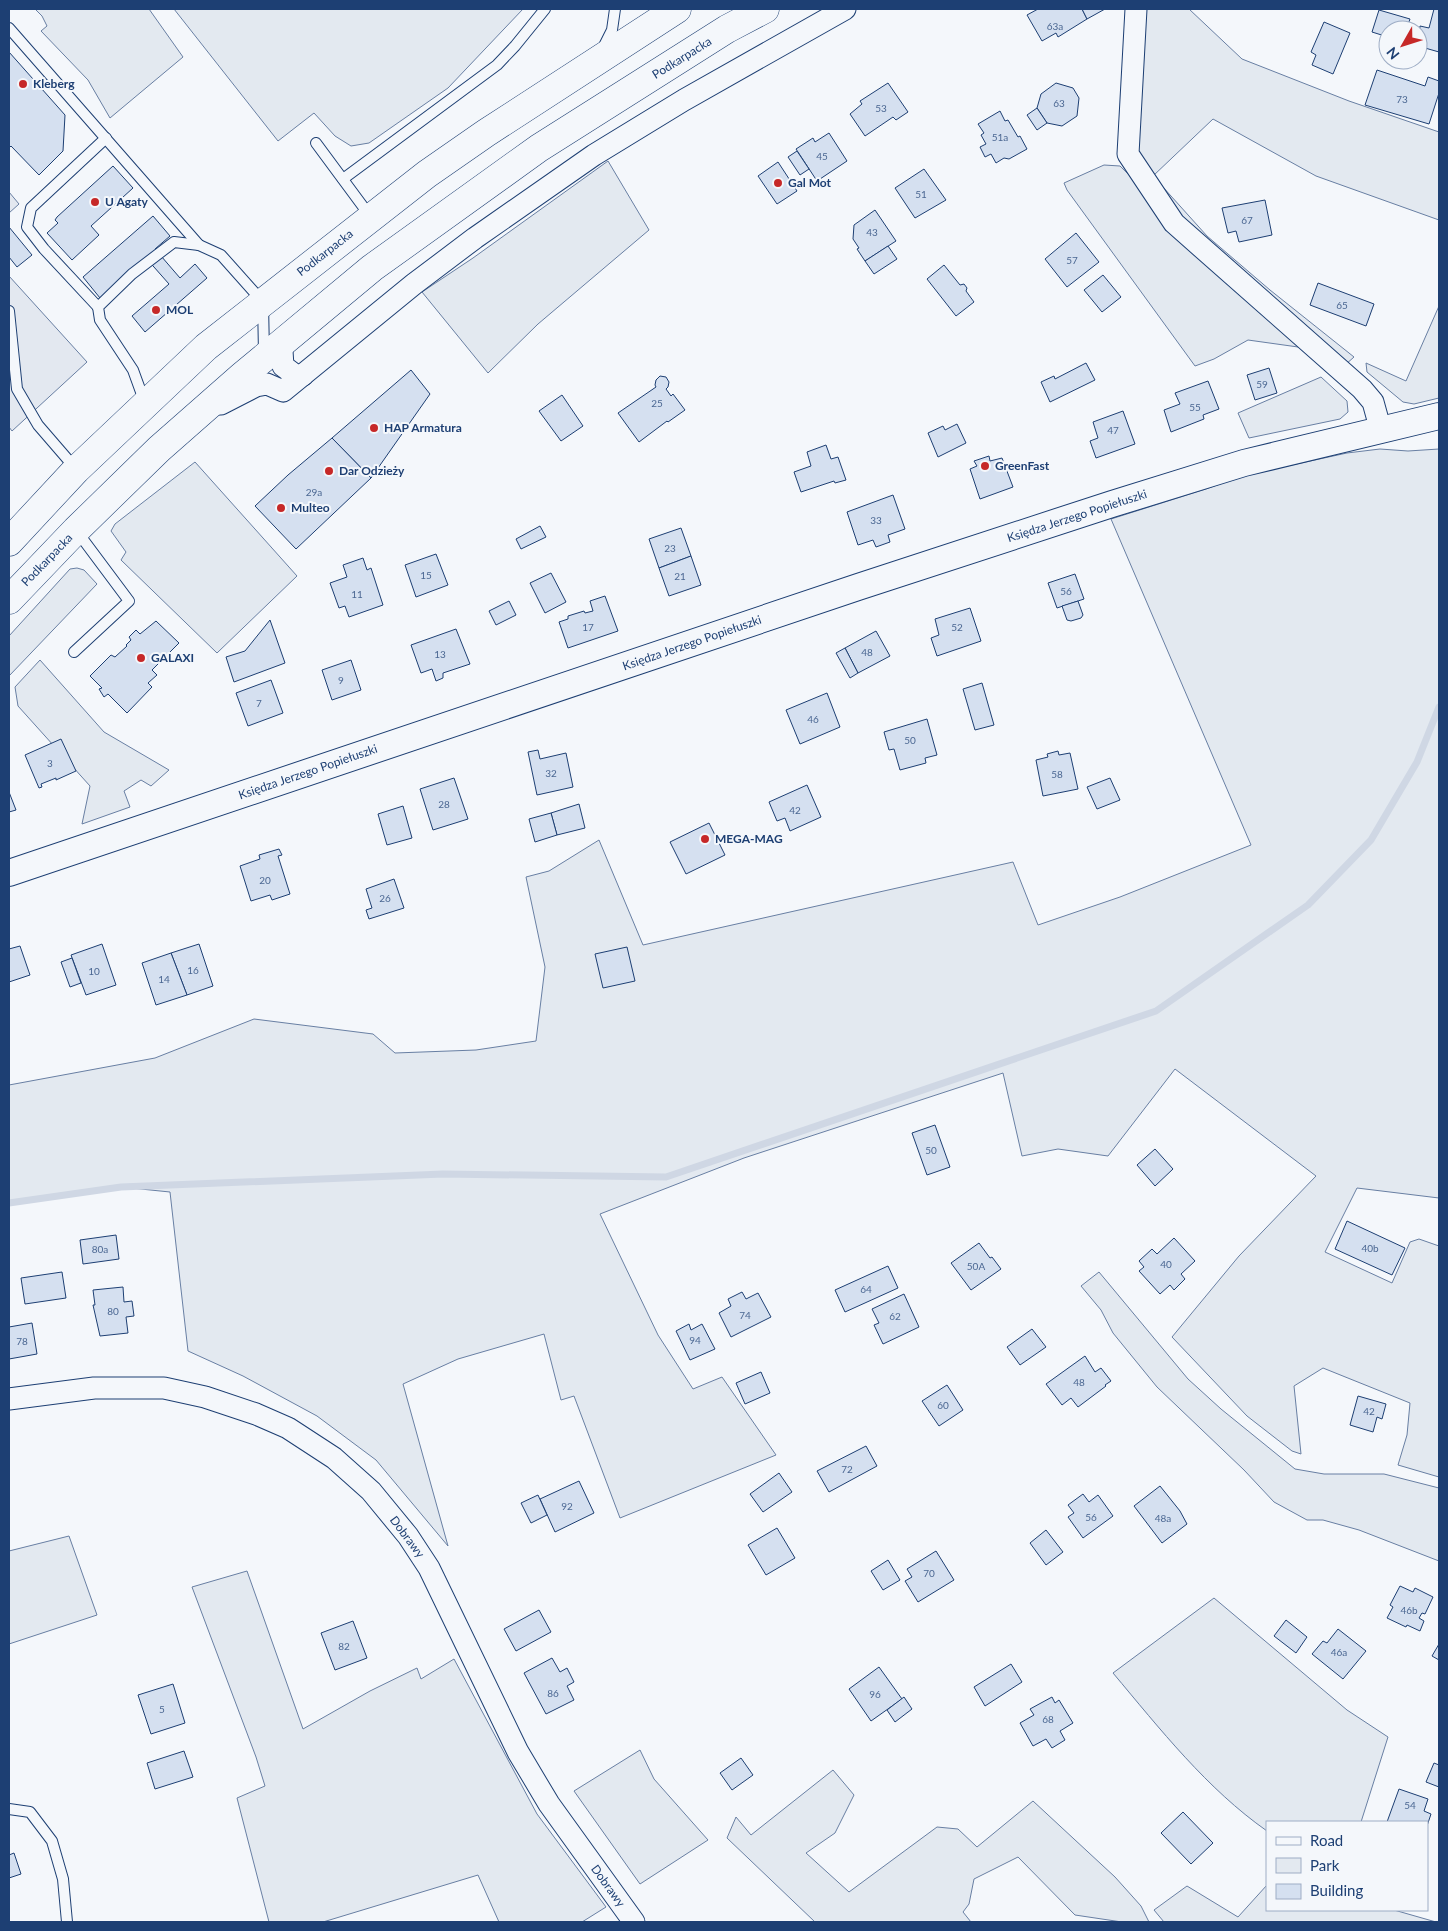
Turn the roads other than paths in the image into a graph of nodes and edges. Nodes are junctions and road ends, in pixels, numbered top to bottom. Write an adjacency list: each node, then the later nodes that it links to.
1 (546, 9): 11 (lane)
2 (615, 9): 8 (lane)
3 (677, 9): 8 (main road, Podkarpacka)
4 (765, 9): 17 (main road, Podkarpacka)
5 (845, 9): 19 (street)
6 (1136, 9): 23 (street)
7 (9, 28): 9 (lane)
8 (591, 65): 12 (main road, Podkarpacka)
9 (106, 138): 13 (lane); 15 (lane)
10 (316, 143): 11 (lane)
11 (344, 180): 12 (lane)
12 (371, 217): 14 (main road, Podkarpacka)
13 (199, 245): 14 (lane); 15 (lane)
14 (264, 302): 18 (lane); 20 (main road, Podkarpacka)
15 (98, 307): 20 (lane)
16 (9, 311): 25 (lane)
17 (285, 340): 18 (main road, Podkarpacka); 19 (street)
18 (264, 357): 22 (main road, Podkarpacka)
19 (304, 375): 22 (street, Podkarpacka)
20 (145, 404): 25 (main road, Podkarpacka)
21 (1439, 416): 23 (street, Księdza Jerzego Popiełuszki)
22 (194, 418): 26 (main road, Podkarpacka)
23 (1381, 431): 24 (street, Księdza Jerzego Popiełuszki); 30 (street, Księdza Jerzego Popiełuszki)
24 (1439, 432)
25 (76, 470): 27 (main road, Podkarpacka)
26 (76, 530): 28 (main road, Podkarpacka); 29 (lane)
27 (9, 542)
28 (9, 600)
29 (74, 652)
30 (9, 873)
31 (9, 1399): 34 (street, Dobrawy)
32 (9, 1809): 33 (lane)
33 (67, 1922)
34 (634, 1922)

